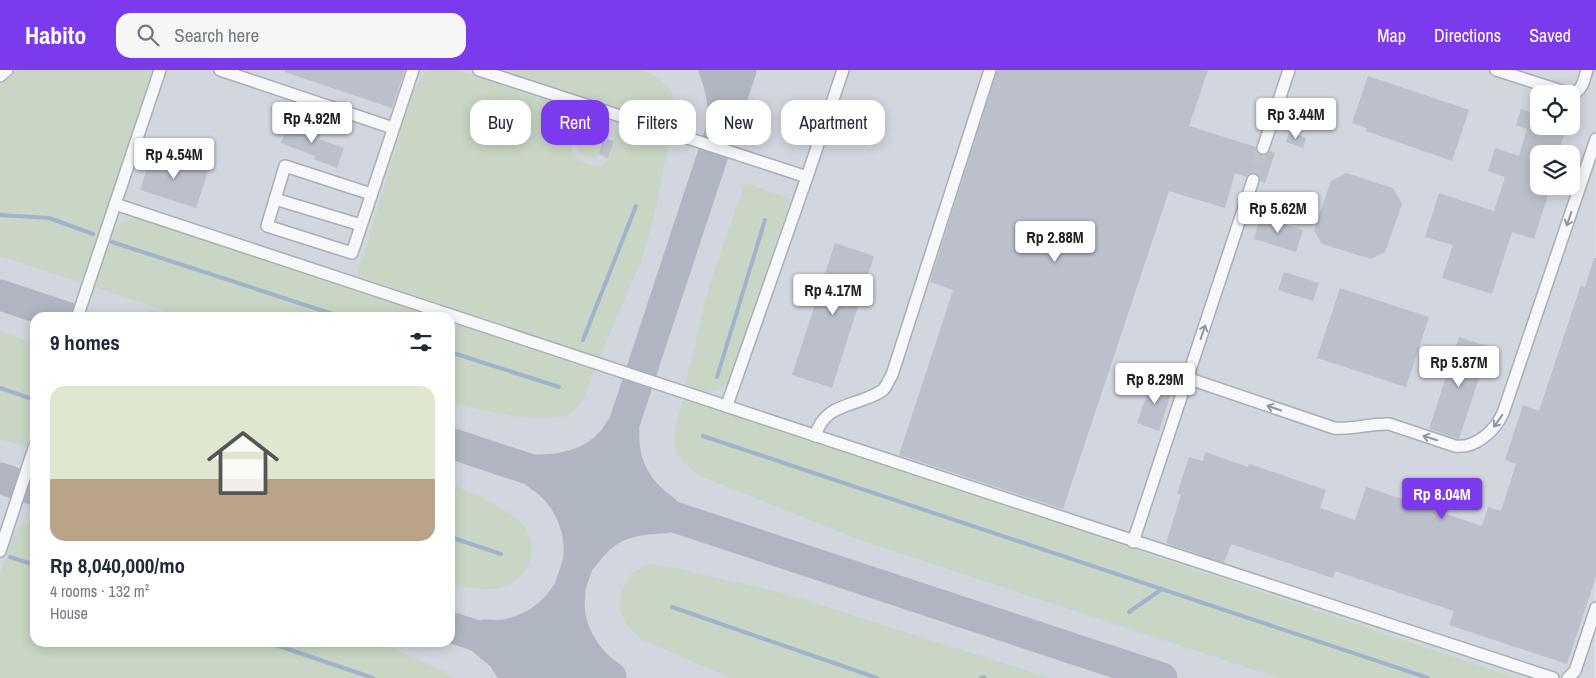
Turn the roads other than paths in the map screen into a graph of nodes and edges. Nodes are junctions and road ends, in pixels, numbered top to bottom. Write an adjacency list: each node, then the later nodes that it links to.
1 (7, 70): 11 (lane)
2 (160, 70): 19 (lane)
3 (220, 70): 12 (lane)
4 (413, 70): 12 (lane)
5 (479, 70): 15 (lane)
6 (843, 70): 15 (lane)
7 (990, 70): 26 (lane)
8 (1289, 70): 14 (lane)
9 (1496, 70): 10 (lane)
10 (1587, 70)
11 (0, 76)
12 (393, 128): 17 (lane)
13 (1596, 139): 24 (lane, one-way to 24)
14 (1264, 148)
15 (808, 177): 25 (lane)
16 (1253, 180): 24 (lane, one-way to 16)
17 (371, 194): 18 (lane); 20 (lane)
18 (275, 198): 20 (lane); 20 (lane)
19 (115, 204): 21 (lane); 22 (lane)
20 (361, 226)
21 (79, 312)
22 (444, 312)
23 (455, 316): 25 (lane)
24 (1187, 378): 28 (lane)
25 (727, 405): 26 (lane)
26 (815, 436): 28 (lane)
27 (30, 460): 29 (lane)
28 (1133, 542): 31 (lane)
29 (0, 551)
30 (1596, 608): 32 (lane)
31 (1553, 678)
32 (1568, 678)

